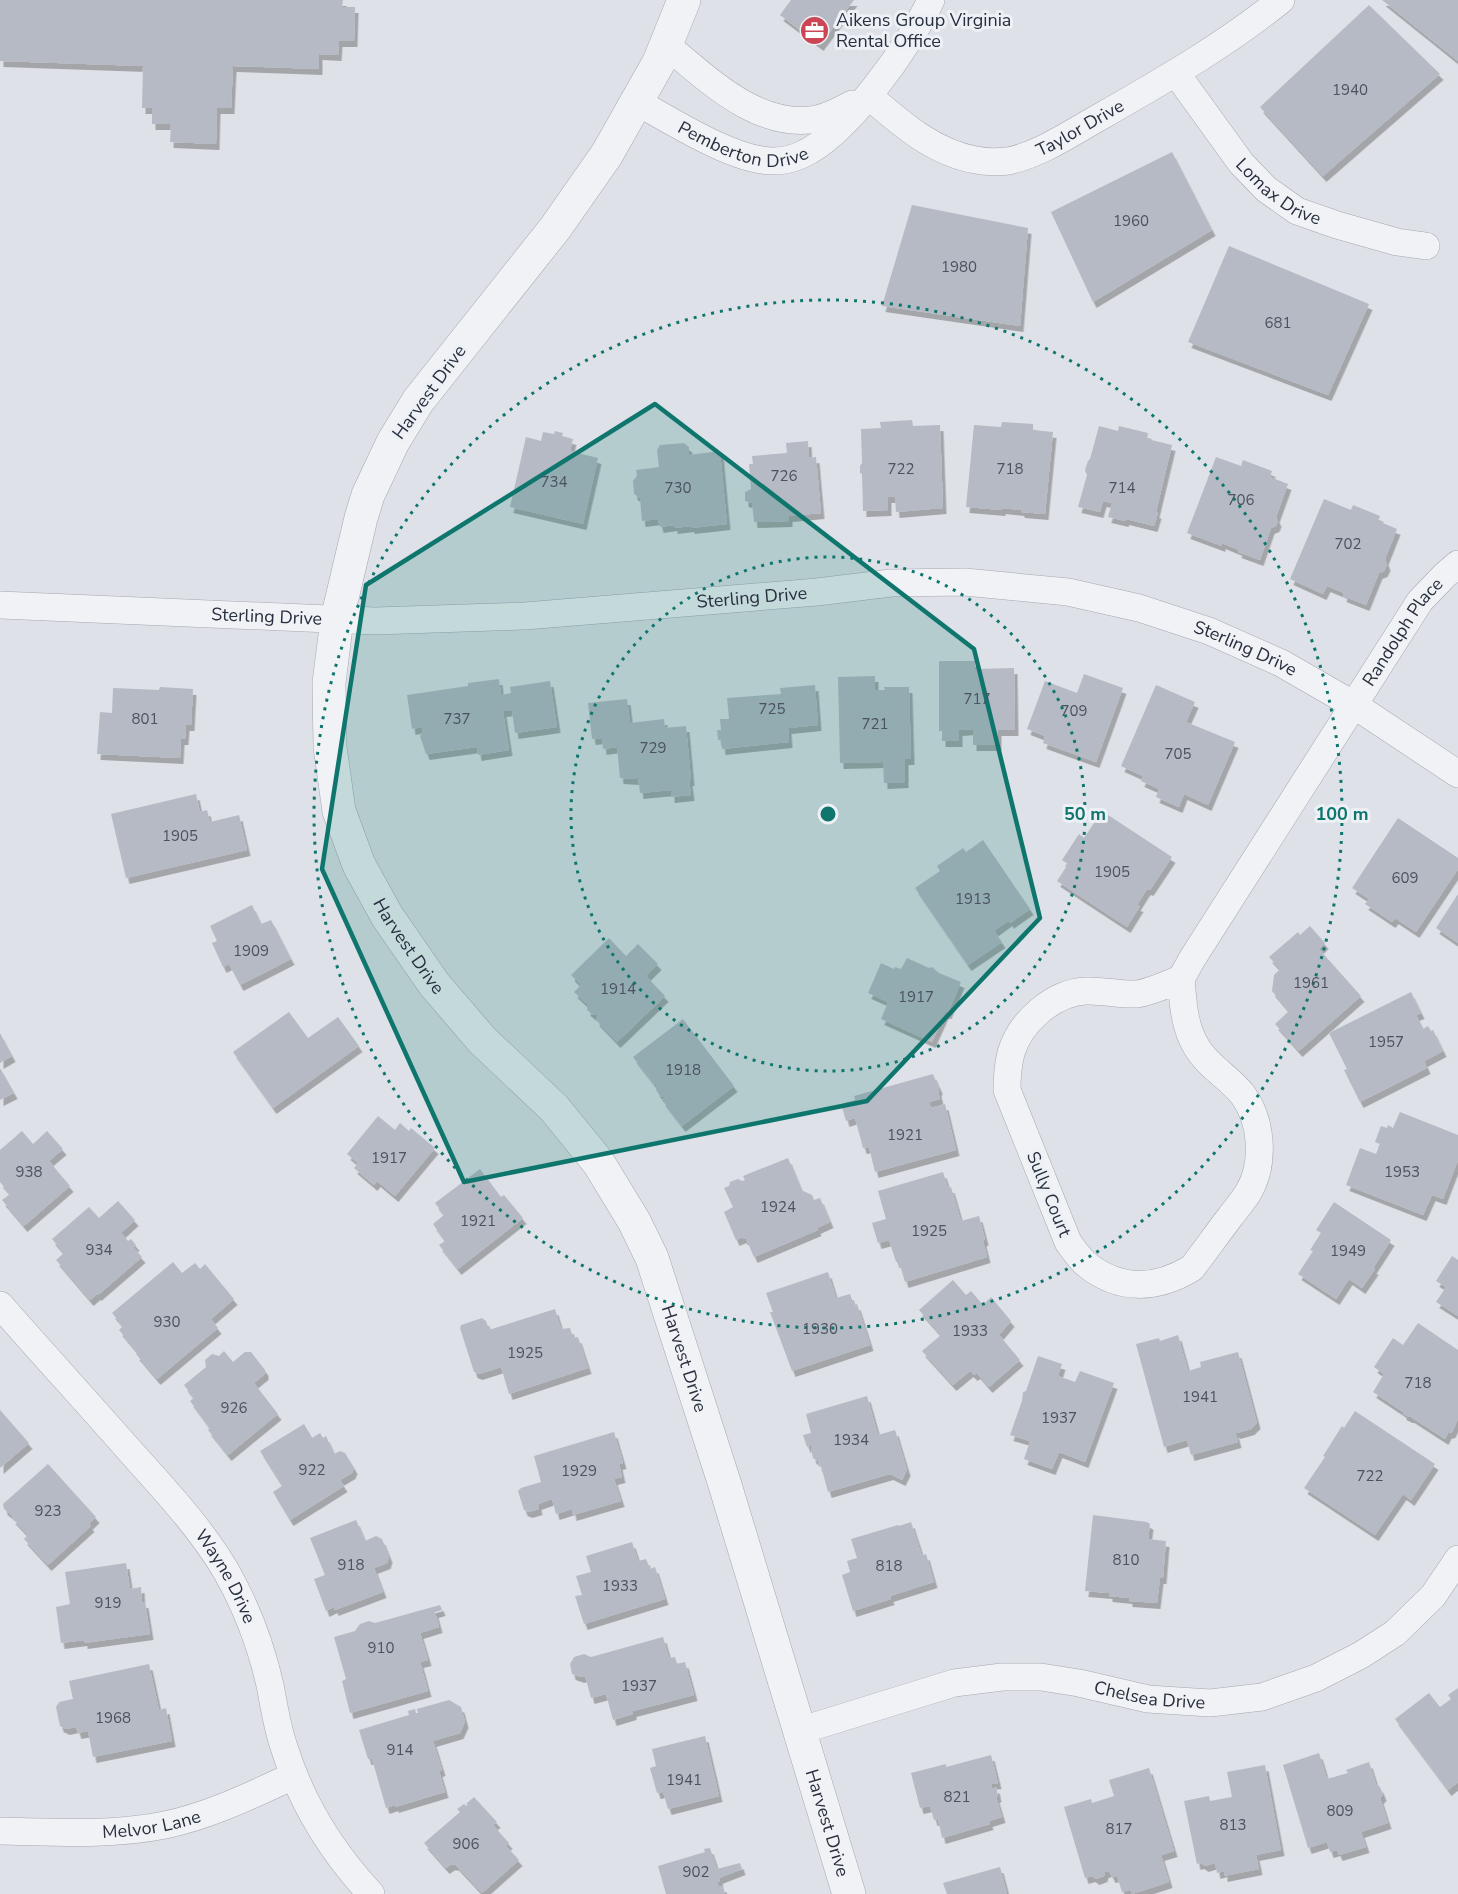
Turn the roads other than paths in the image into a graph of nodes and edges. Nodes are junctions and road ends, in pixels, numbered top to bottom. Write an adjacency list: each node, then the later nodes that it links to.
1 (684, 0): 4 (street, Harvest Drive)
2 (931, 0): 6 (street, Pemberton Drive)
3 (1281, 0): 5 (street, Taylor Drive)
4 (666, 45): 6 (street, Pemberton Drive); 7 (street, Harvest Drive)
5 (1176, 74): 6 (street, Taylor Drive); 8 (street, Lomax Drive)
6 (869, 96): 7 (street, Pemberton Drive)
7 (637, 102): 11 (street, Harvest Drive)
8 (1426, 246)
9 (1458, 564): 12 (street, Randolph Place)
10 (0, 605): 11 (street, Sterling Drive)
11 (337, 619): 12 (street, Sterling Drive); 17 (street, Harvest Drive)
12 (1354, 705): 13 (street, Sterling Drive); 14 (street)
13 (1458, 774)
14 (1181, 979): 14 (street, Sully Court)
15 (0, 1305): 18 (street, Wayne Drive)
16 (1458, 1559): 17 (street, Chelsea Drive)
17 (799, 1731): 21 (street, Harvest Drive)
18 (293, 1776): 19 (street, Melvor Lane); 20 (street, Wayne Drive)
19 (0, 1831)
20 (371, 1894)
21 (849, 1894)

